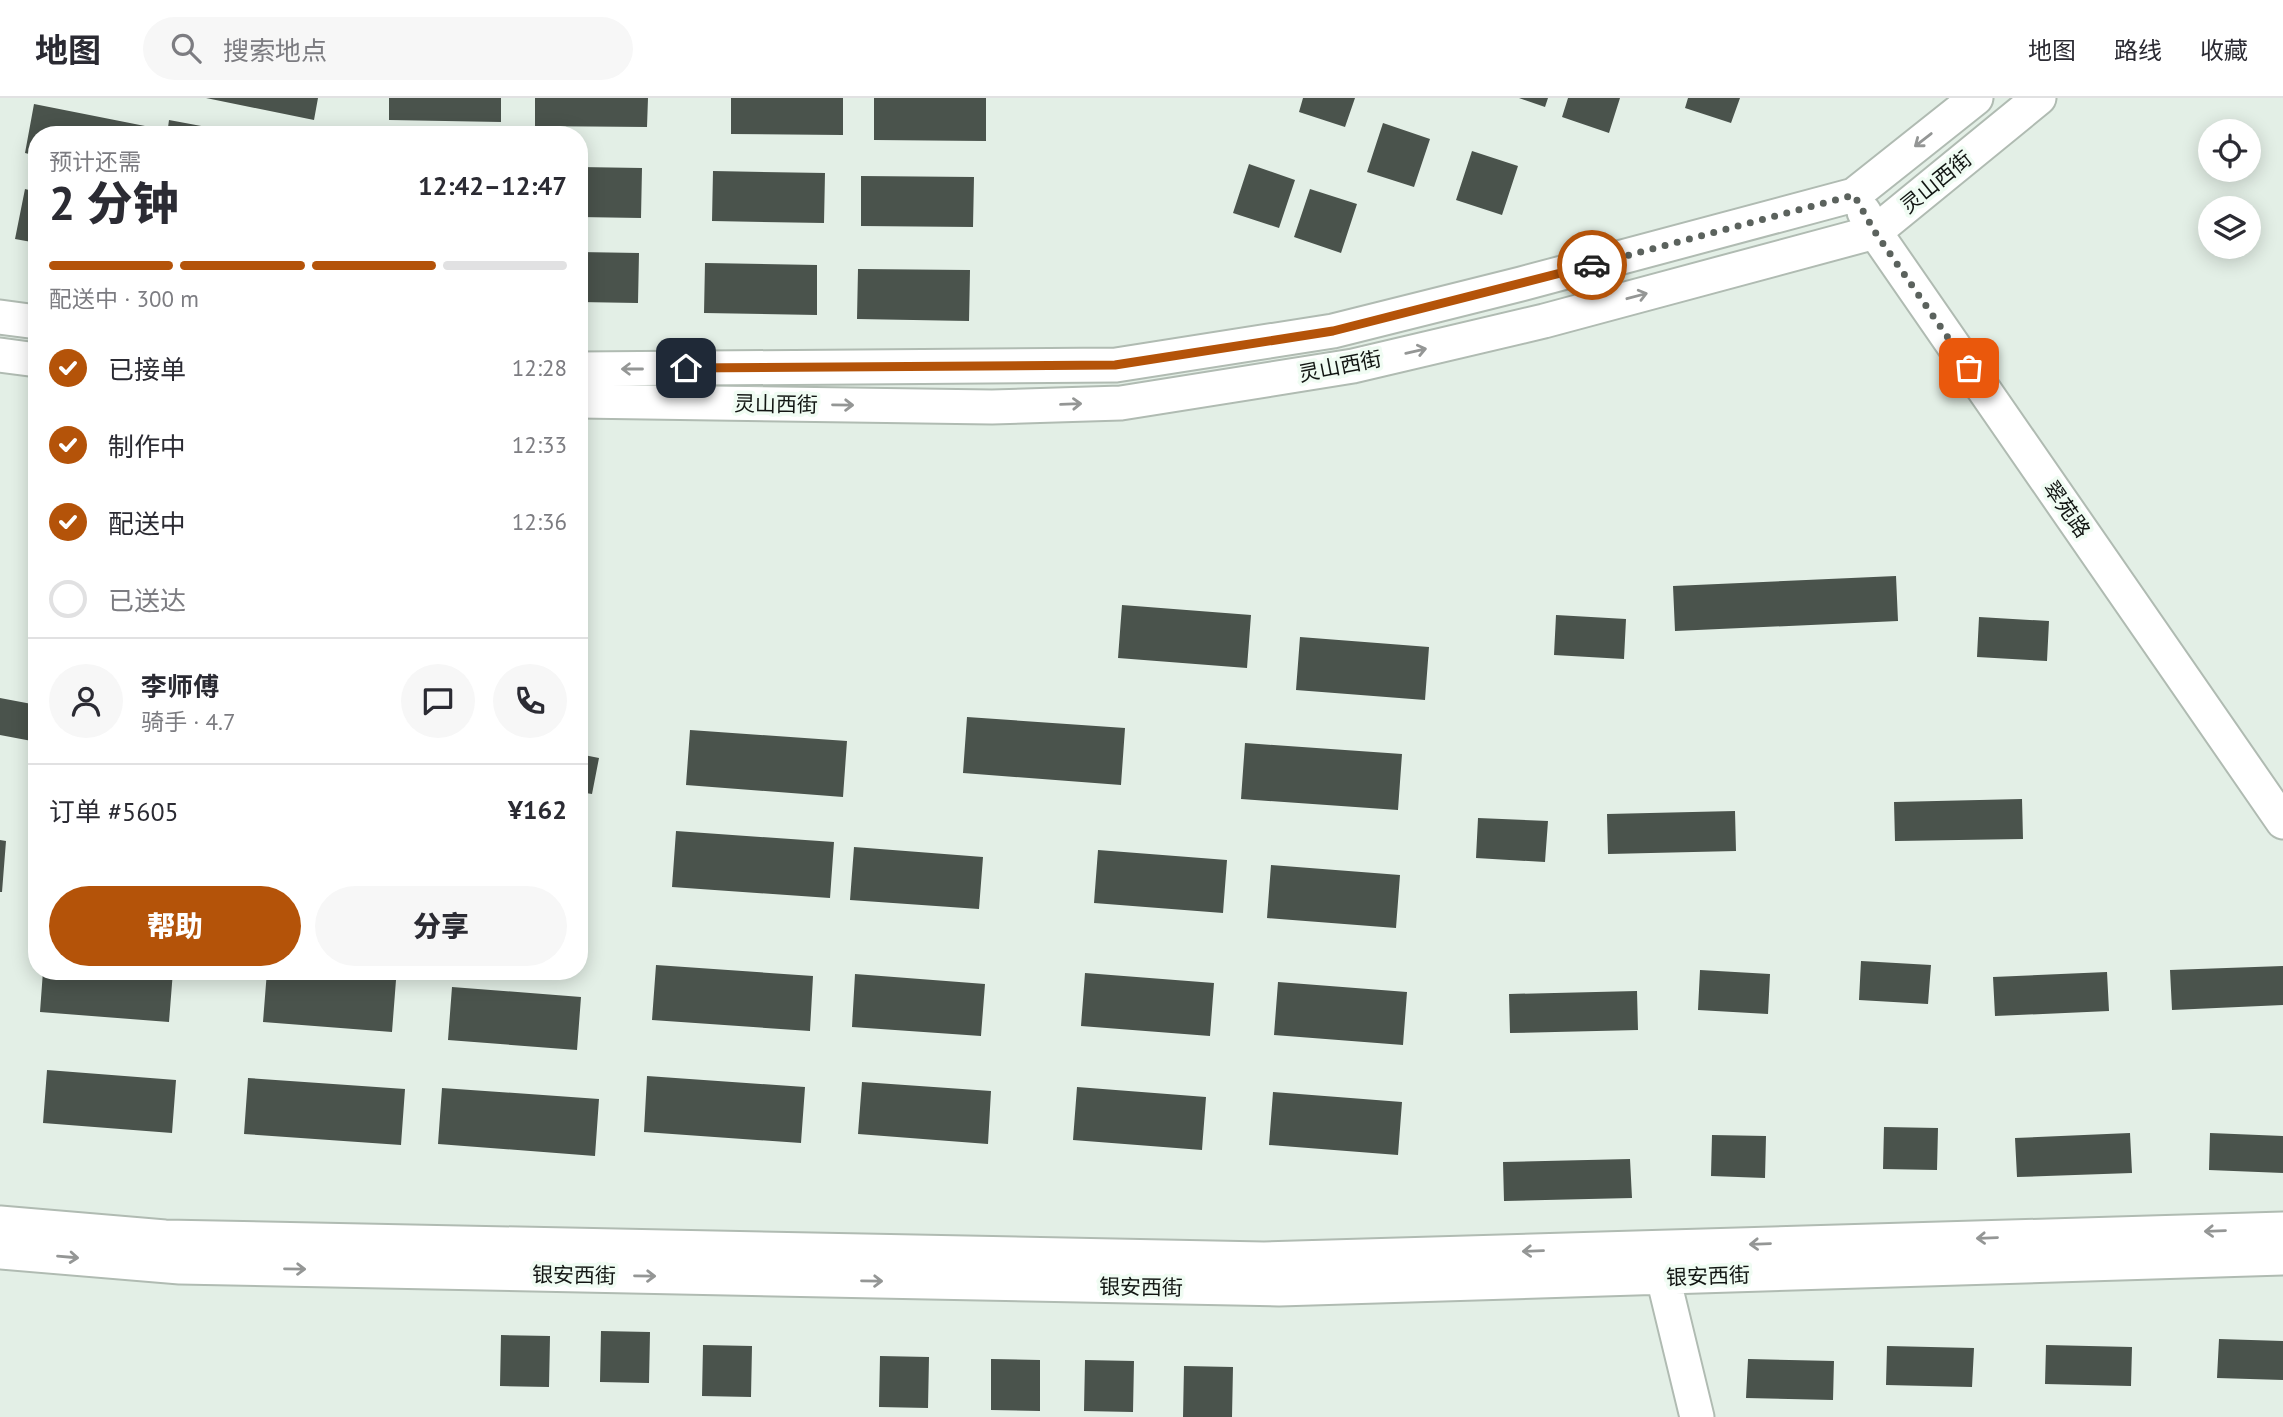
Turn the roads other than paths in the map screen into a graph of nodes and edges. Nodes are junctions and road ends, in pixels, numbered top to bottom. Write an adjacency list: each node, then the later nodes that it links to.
1 (1976, 98): 3 (main road, 灵山西街, one-way to 3)
2 (2039, 98): 4 (main road, 灵山西街)
3 (1854, 195): 4 (main road, 翠苑路); 9 (main road, 灵山西街, one-way to 9)
4 (1875, 232): 10 (main road, 灵山西街, one-way to 4); 11 (main road, 翠苑路)
5 (0, 317): 6 (main road)
6 (28, 321)
7 (0, 355): 8 (main road)
8 (28, 359)
9 (588, 369)
10 (588, 401)
11 (2283, 822)
12 (0, 1223): 13 (main road, 银安西街, one-way to 12)
13 (2283, 1229)
14 (0, 1252): 16 (main road, 银安西街, one-way to 16)
15 (2283, 1258): 16 (main road, 银安西街)
16 (1663, 1277): 17 (main road)
17 (1697, 1417)

